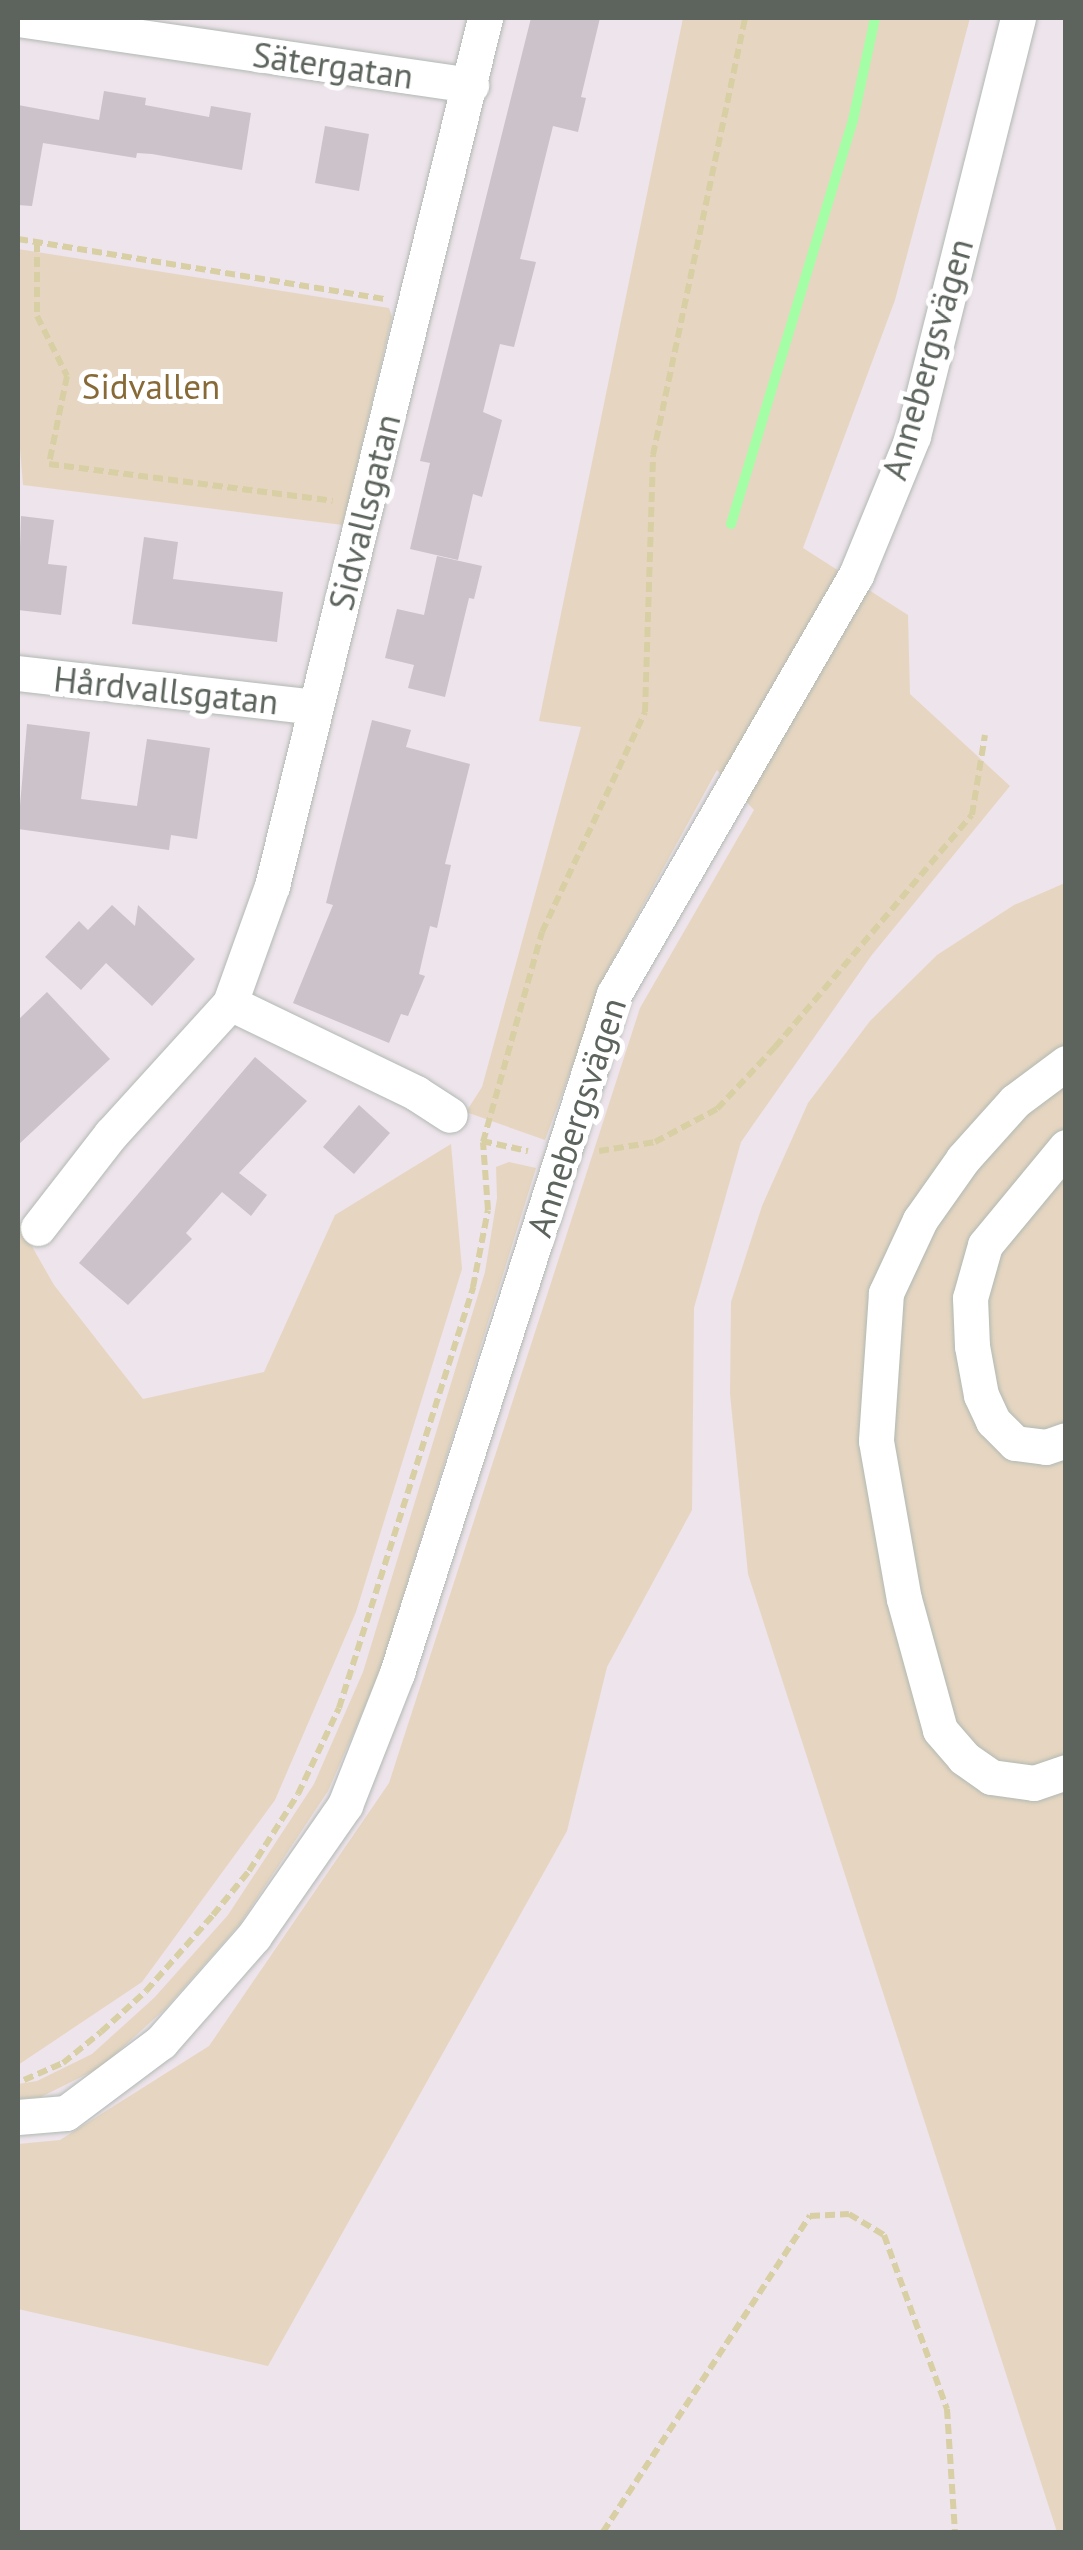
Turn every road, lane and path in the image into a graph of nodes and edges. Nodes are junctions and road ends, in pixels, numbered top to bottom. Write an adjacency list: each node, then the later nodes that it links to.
1 (485, 18): 5 (street, Sidvallsgatan)
2 (745, 18): 16 (path)
3 (1018, 18): 18 (street, Annebergsvägen)
4 (18, 19): 5 (street, Sätergatan)
5 (470, 85): 8 (street, Sidvallsgatan)
6 (18, 238): 7 (path)
7 (38, 242): 8 (path); 9 (path)
8 (415, 306): 9 (street, Sidvallsgatan)
9 (365, 506): 11 (street, Sidvallsgatan)
10 (18, 673): 11 (street, Hårdvallsgatan)
11 (315, 707): 13 (street, Sidvallsgatan)
12 (985, 736): 18 (path)
13 (230, 1004): 15 (street); 19 (street, Sidvallsgatan)
14 (1066, 1063): 21 (street)
15 (450, 1114): 16 (path)
16 (483, 1142): 18 (path); 22 (path)
17 (1066, 1146): 20 (street)
18 (560, 1158): 23 (street, Annebergsvägen)
19 (38, 1228)
20 (1066, 1440)
21 (1066, 1772)
22 (18, 2080)
23 (18, 2117)
24 (602, 2532): 25 (path)
25 (955, 2532)

